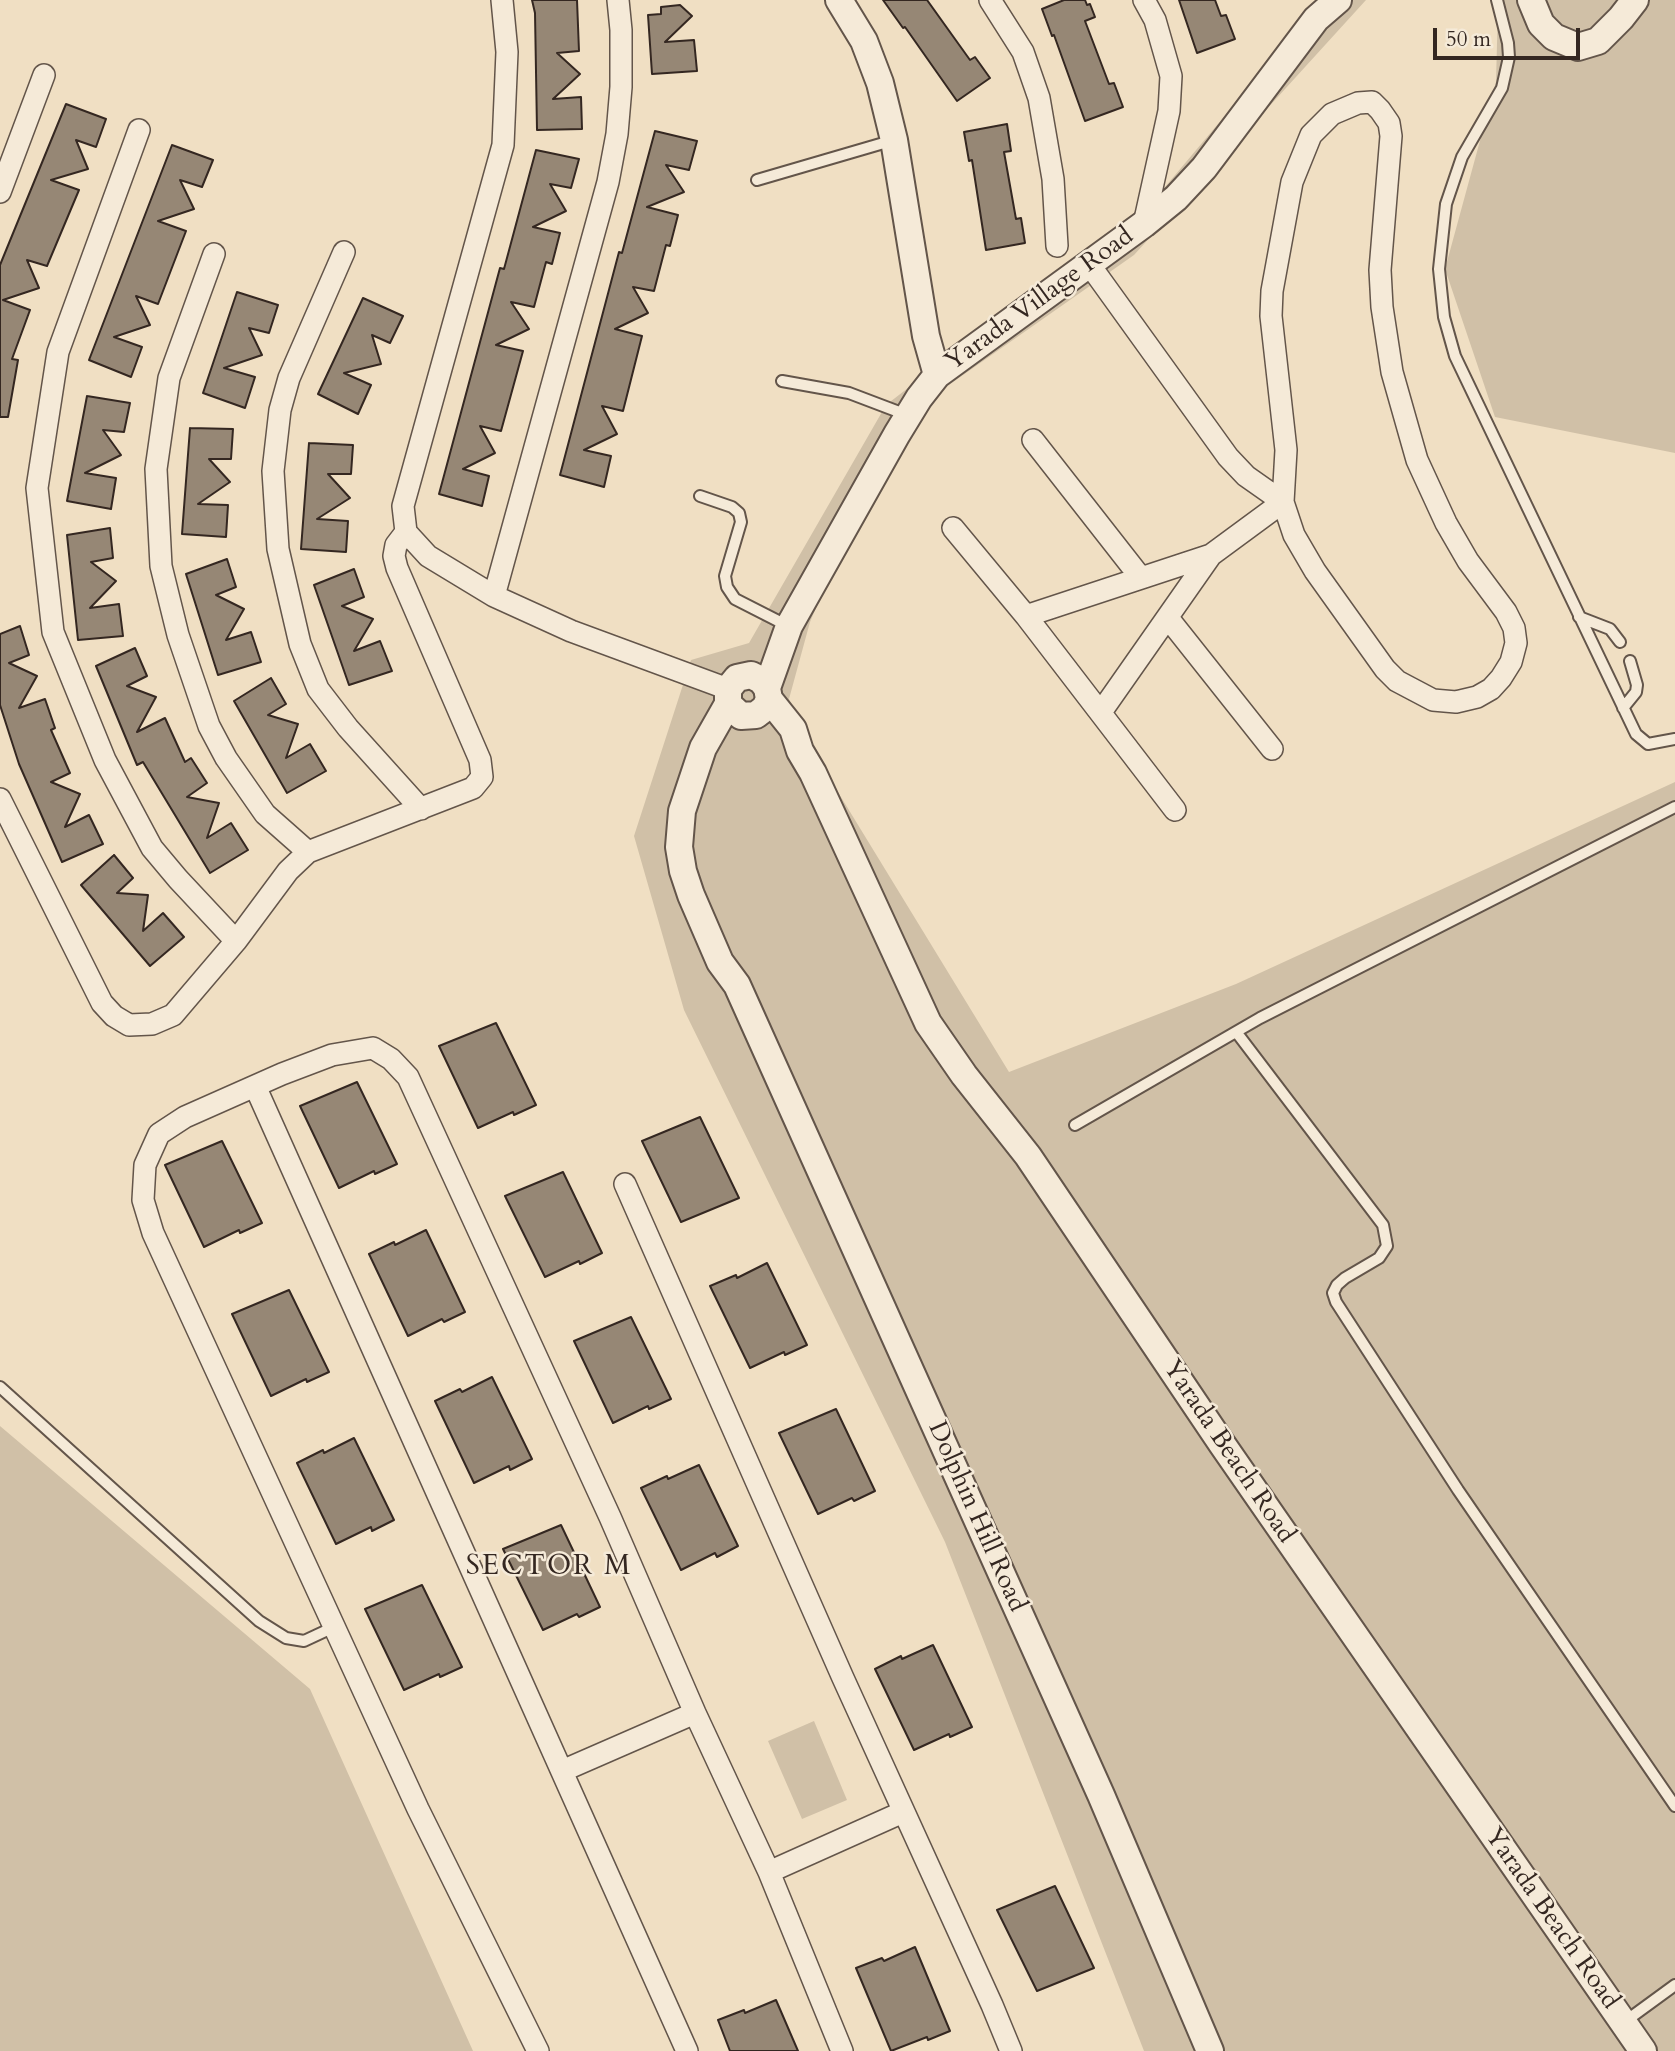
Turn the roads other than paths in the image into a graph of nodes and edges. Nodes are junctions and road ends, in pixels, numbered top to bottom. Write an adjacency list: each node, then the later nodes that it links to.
1 (502, 0): 27 (street)
2 (618, 0): 30 (street)
3 (839, 0): 12 (street)
4 (990, 0): 16 (street)
5 (1144, 0): 15 (street)
6 (1338, 0): 15 (street, Yarada Village Road)
7 (1497, 0): 32 (lane)
8 (1531, 0): 9 (street)
9 (1635, 0)
10 (44, 75): 14 (street)
11 (139, 130): 47 (street)
12 (894, 140): 13 (lane); 20 (street)
13 (757, 180)
14 (0, 192)
15 (1144, 224): 19 (street, Yarada Village Road)
16 (1057, 246)
17 (344, 252): 44 (street)
18 (214, 254): 46 (street)
19 (1089, 264): 20 (street, Yarada Village Road); 25 (street)
20 (937, 375): 22 (street, Yarada Village Road)
21 (782, 381): 22 (lane)
22 (908, 416): 34 (street, Yarada Village Road)
23 (1033, 440): 29 (street)
24 (700, 496): 34 (lane)
25 (1283, 502): 25 (street); 28 (street)
26 (953, 528): 31 (street)
27 (406, 532): 30 (street); 44 (street)
28 (1211, 555): 29 (street); 33 (street)
29 (1141, 578): 31 (street)
30 (494, 596): 37 (street)
31 (1026, 616): 39 (street)
32 (1579, 617): 35 (lane); 38 (lane)
33 (1168, 618): 39 (street); 41 (street)
34 (788, 629): 37 (street, Yarada Village Road)
35 (1620, 642)
36 (1630, 661): 38 (lane)
37 (749, 698): 60 (street, Yarada Beach Road); 65 (street, Dolphin Hill Road)
38 (1623, 708): 40 (lane)
39 (1101, 712): 45 (street)
40 (1675, 739)
41 (1272, 749)
42 (0, 799): 47 (street)
43 (1675, 807): 48 (lane)
44 (421, 809): 46 (street)
45 (1175, 810)
46 (308, 852): 47 (street)
47 (236, 941)
48 (1237, 1033): 50 (lane); 56 (lane)
49 (255, 1086): 53 (street); 54 (street); 55 (street)
50 (1075, 1125)
51 (625, 1184): 57 (street)
52 (0, 1387): 53 (lane)
53 (334, 1627): 61 (street)
54 (695, 1713): 55 (street); 58 (street)
55 (562, 1771): 62 (street)
56 (1675, 1806)
57 (903, 1812): 58 (street); 64 (street)
58 (769, 1872): 63 (street)
59 (1673, 1990): 60 (lane)
60 (1623, 2023): 66 (street, Yarada Beach Road)
61 (538, 2051)
62 (687, 2051)
63 (842, 2051)
64 (1011, 2051)
65 (1210, 2051)
66 (1643, 2051)

